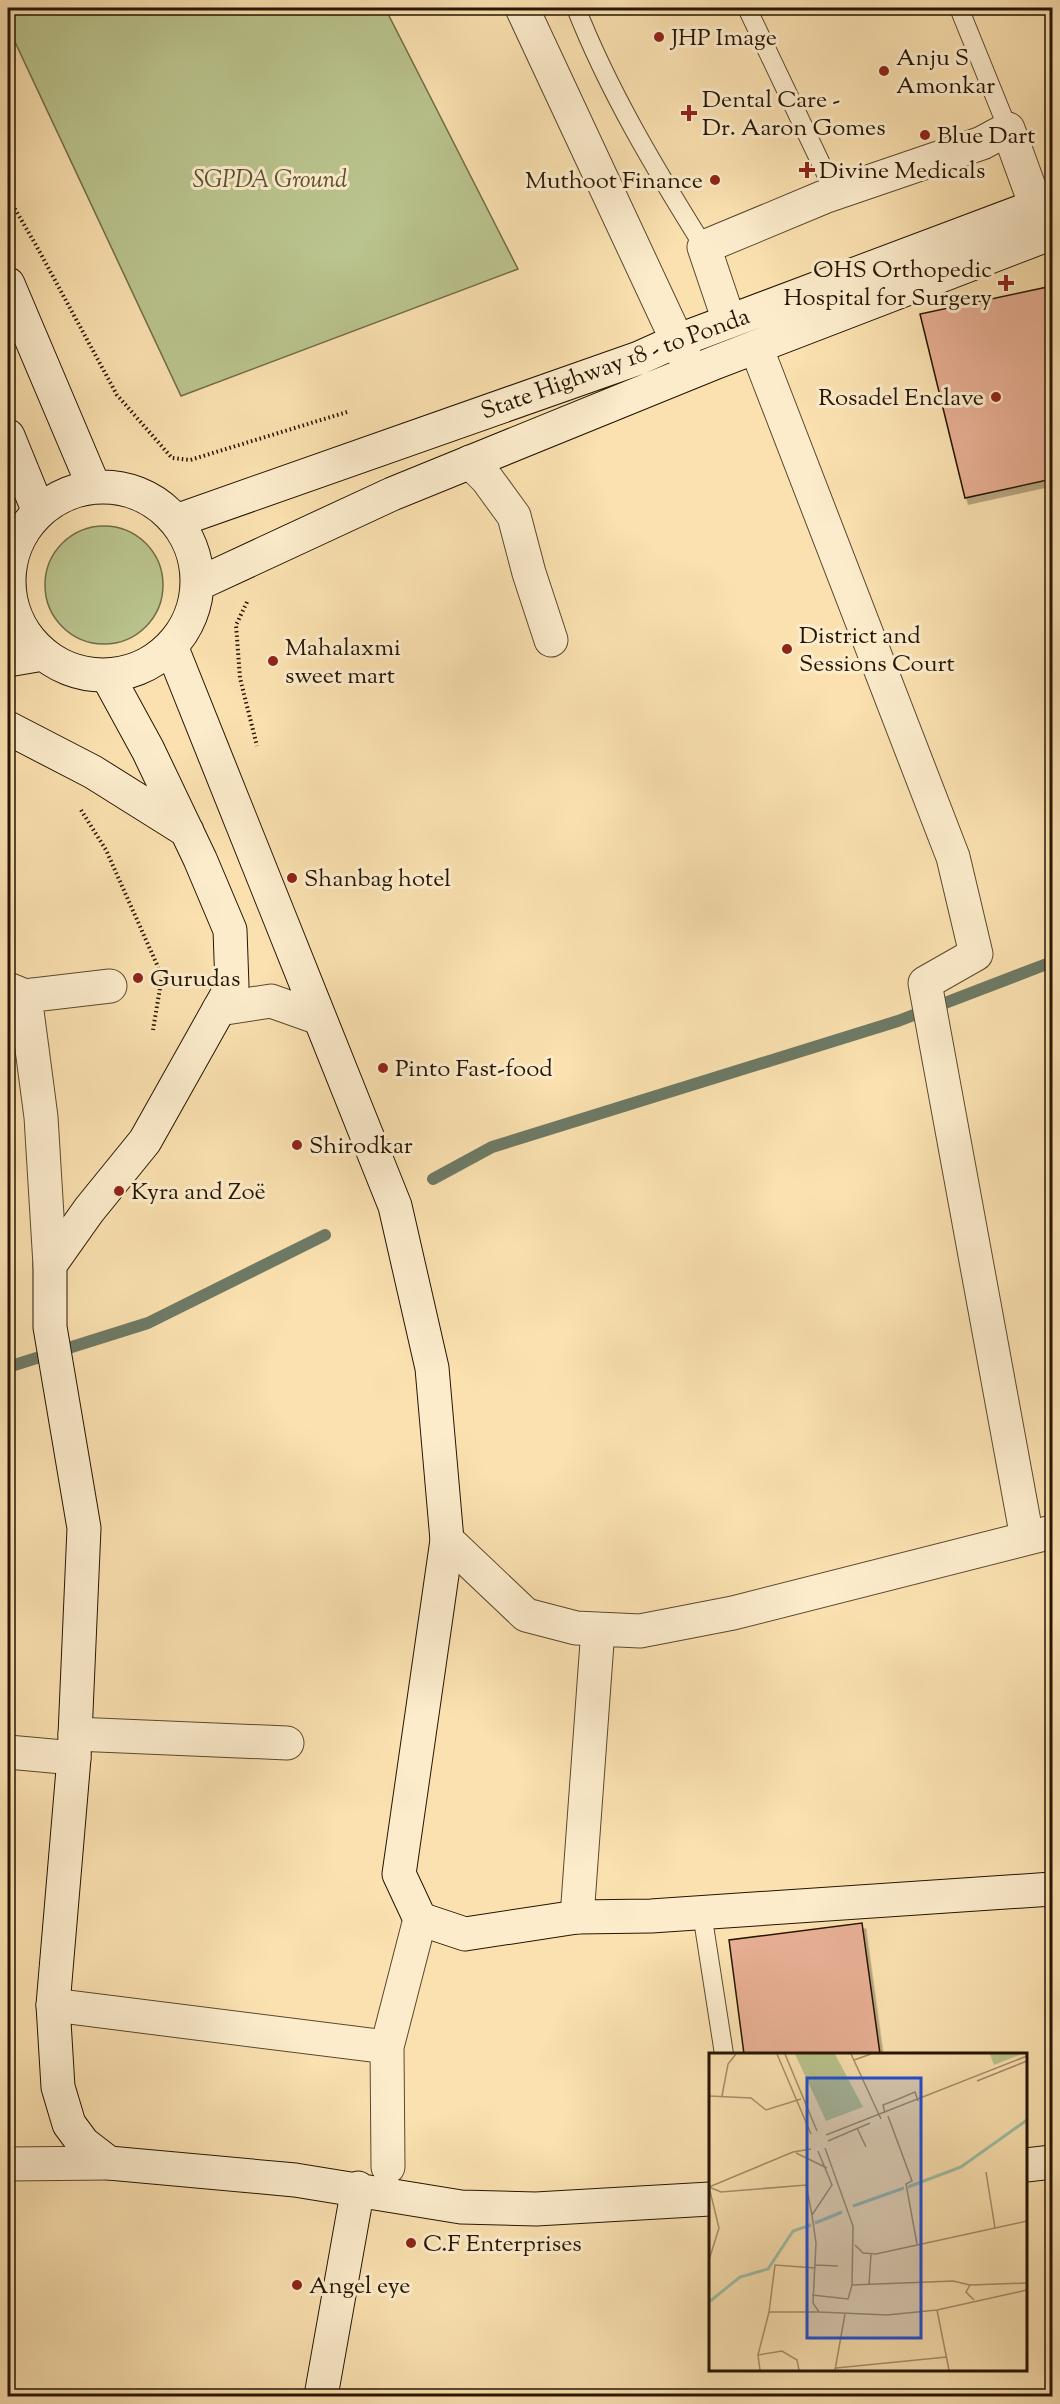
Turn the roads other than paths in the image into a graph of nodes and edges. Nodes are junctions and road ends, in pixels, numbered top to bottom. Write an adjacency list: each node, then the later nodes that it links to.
1 (522, 8): 11 (main road)
2 (576, 8): 8 (lane)
3 (747, 8): 6 (lane)
4 (958, 8): 5 (lane)
5 (1008, 129): 6 (main road); 7 (main road)
6 (835, 194): 8 (main road)
7 (1047, 213): 10 (main road, State Highway 18 - to Ponda); 12 (main road, State Highway 18 - to Ponda)
8 (704, 247): 10 (main road)
9 (8, 284): 16 (main road)
10 (729, 321): 11 (main road, State Highway 18 - to Ponda)
11 (677, 341): 13 (main road); 18 (main road, State Highway 18 - to Ponda)
12 (756, 347): 13 (main road, State Highway 18 - to Ponda); 33 (main road)
13 (692, 372): 15 (main road, State Highway 18 - to Ponda)
14 (8, 436): 17 (main road)
15 (470, 462): 20 (main road, State Highway 18 - to Ponda); 21 (main road)
16 (94, 487): 17 (main road); 18 (main road)
17 (39, 512): 19 (main road)
18 (176, 520): 20 (main road)
19 (8, 575): 23 (main road)
20 (198, 584): 22 (main road)
21 (551, 640)
22 (171, 646): 25 (main road); 31 (main road)
23 (43, 654): 24 (main road); 25 (main road)
24 (8, 660)
25 (107, 675): 27 (main road)
26 (8, 728): 27 (main road)
27 (187, 831): 30 (main road)
28 (110, 986): 29 (main road)
29 (16, 992): 32 (main road)
30 (219, 1009): 31 (main road); 32 (main road)
31 (320, 1018): 34 (main road)
32 (50, 1265): 37 (main road)
33 (1040, 1535): 35 (main road)
34 (447, 1540): 35 (main road); 42 (main road)
35 (598, 1629): 41 (main road)
36 (286, 1743): 37 (main road)
37 (74, 1746): 38 (main road); 43 (main road)
38 (8, 1752)
39 (1053, 1889): 40 (main road)
40 (702, 1913): 41 (main road); 45 (lane)
41 (577, 1917): 42 (main road)
42 (420, 1919): 44 (main road)
43 (53, 2005): 44 (main road); 47 (main road)
44 (387, 2047): 50 (main road)
45 (724, 2053)
46 (1053, 2162): 49 (main road)
47 (109, 2163): 48 (main road); 51 (main road)
48 (8, 2164)
49 (1027, 2165)
50 (388, 2167)
51 (358, 2188): 52 (main road); 53 (main road)
52 (709, 2199)
53 (321, 2397)

